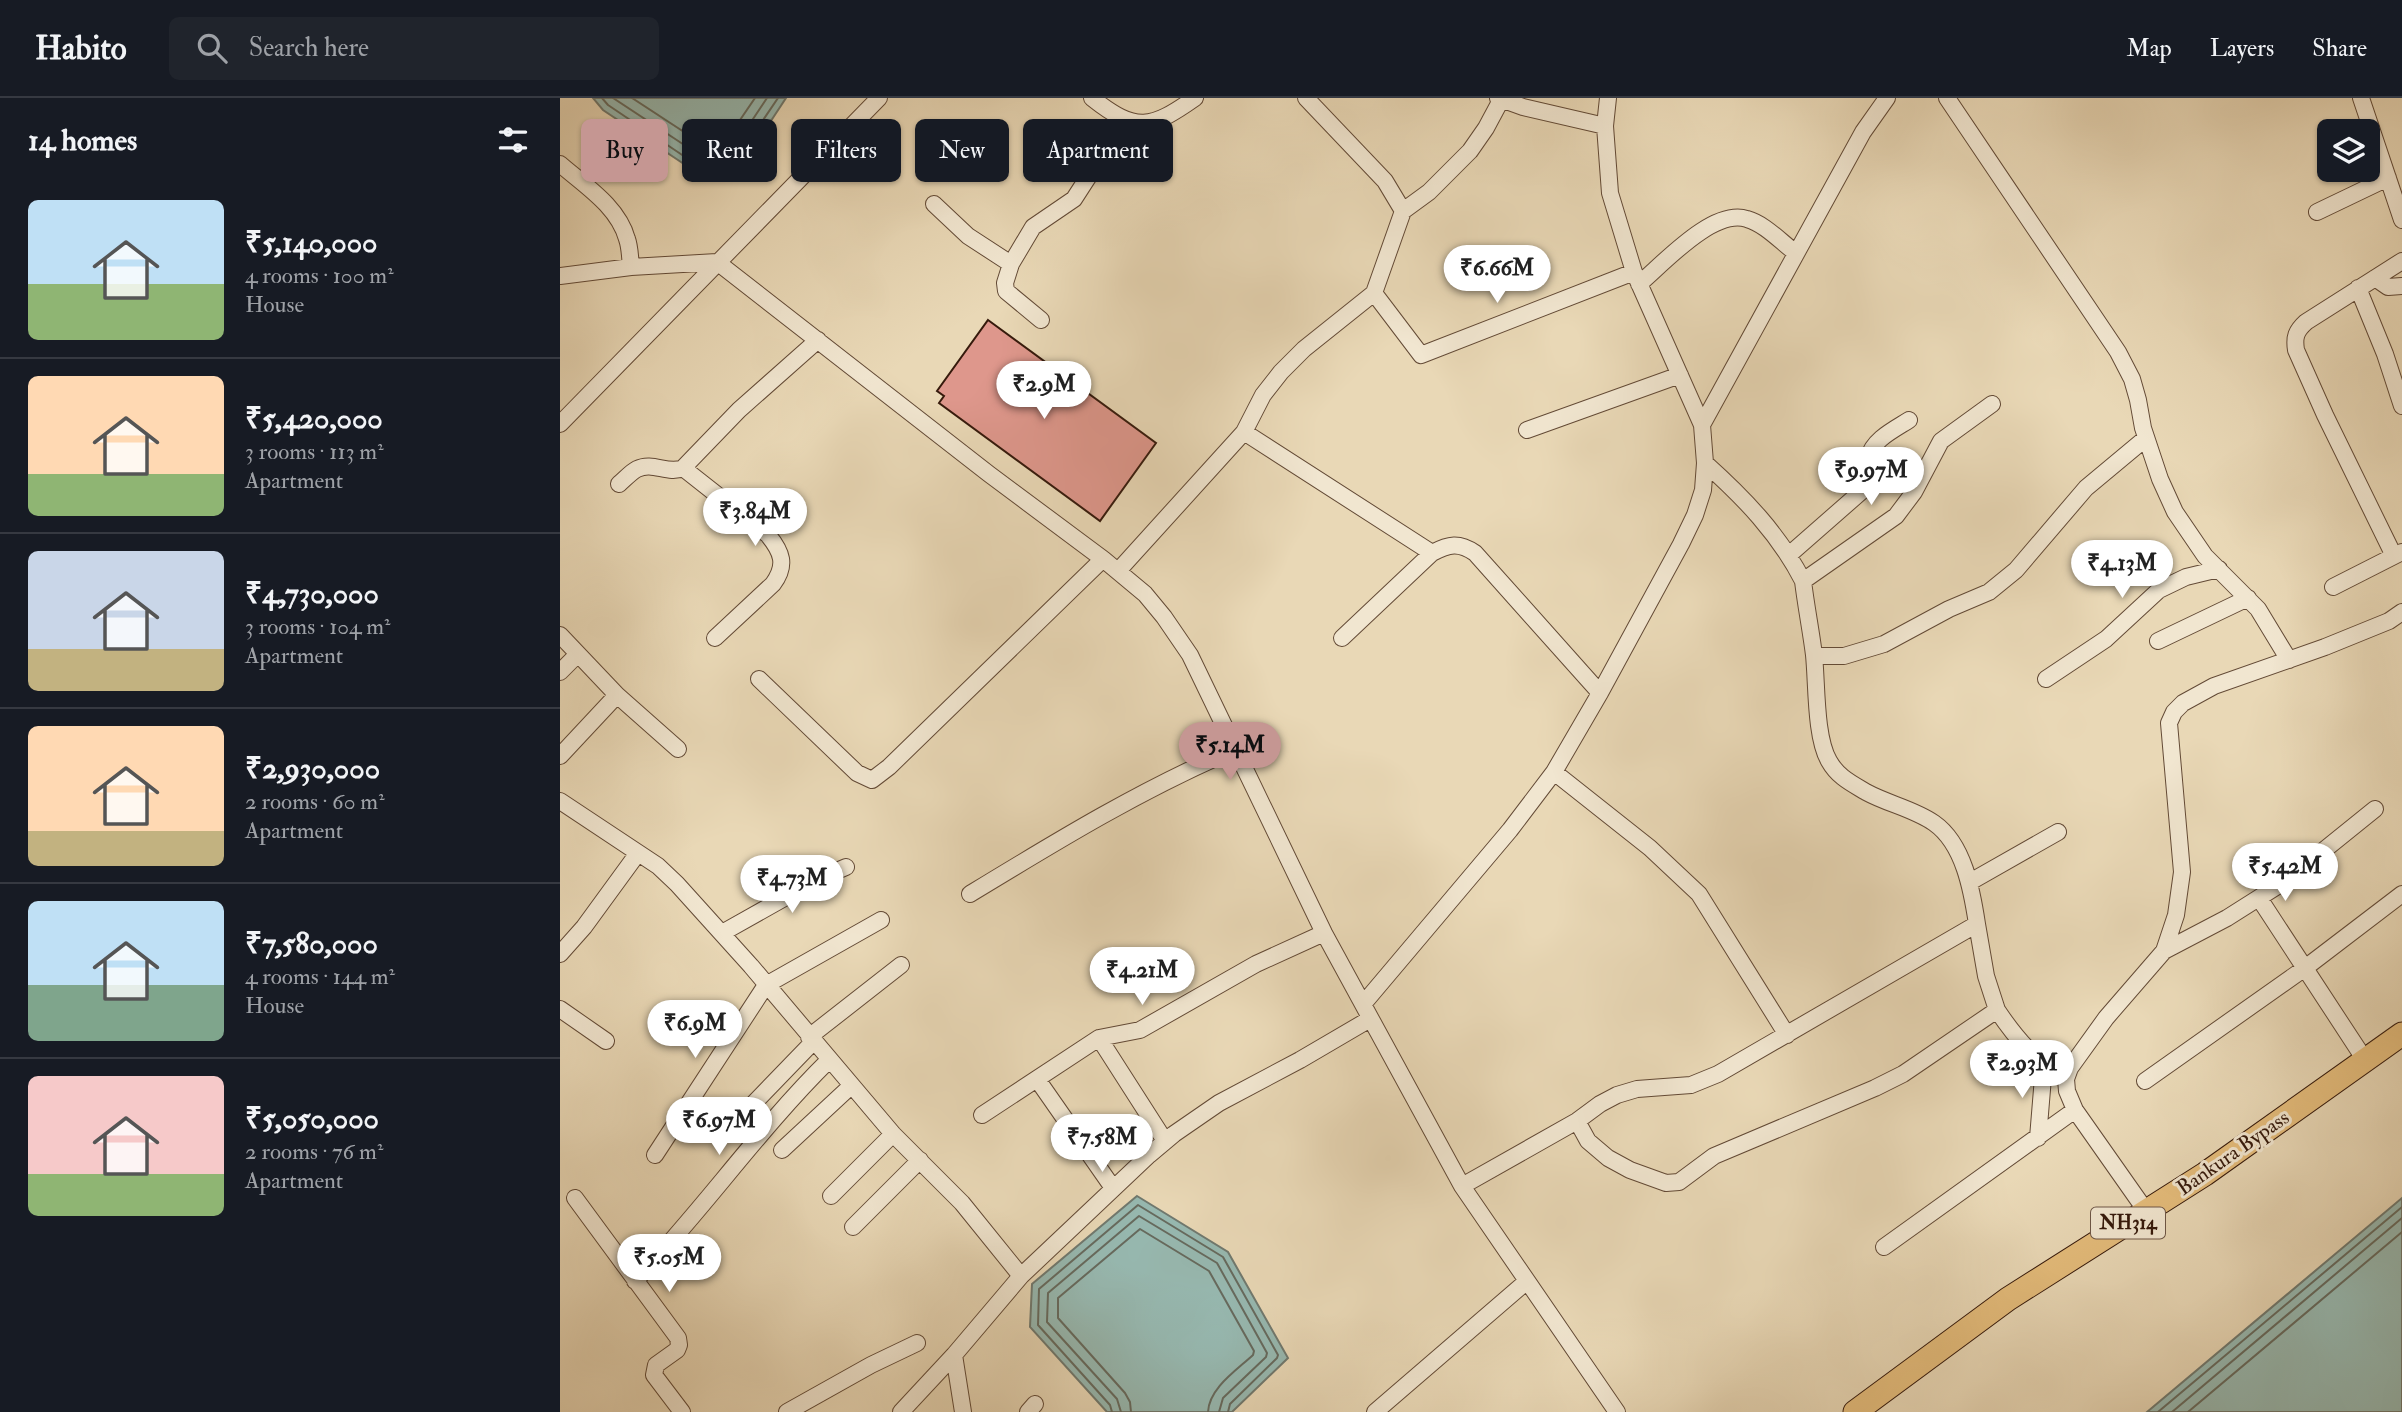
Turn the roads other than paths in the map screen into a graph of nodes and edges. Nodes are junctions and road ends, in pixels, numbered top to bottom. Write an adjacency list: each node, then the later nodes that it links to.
1 (879, 98): 20 (street)
2 (1092, 98): 10 (street)
3 (1195, 98): 10 (street)
4 (1306, 98): 15 (street)
5 (1608, 98): 11 (street)
6 (1887, 98): 18 (street)
7 (1947, 98): 39 (street)
8 (2361, 98): 13 (street)
9 (1499, 99): 11 (street); 15 (street)
10 (1121, 117): 21 (street)
11 (1605, 126): 24 (street)
12 (560, 164): 22 (street)
13 (2388, 178): 16 (street); 17 (street)
14 (934, 204): 21 (street)
15 (1404, 211): 28 (street)
16 (2317, 212)
17 (2402, 220)
18 (1796, 253): 24 (street); 36 (street)
19 (2402, 261): 25 (street)
20 (717, 262): 22 (street); 30 (street); 35 (street)
21 (1011, 264): 29 (street)
22 (631, 267): 23 (street)
23 (560, 276)
24 (1636, 278): 28 (street); 31 (street)
25 (2375, 278): 26 (street); 27 (street)
26 (2402, 286)
27 (2358, 288): 33 (street); 45 (street)
28 (1374, 293): 38 (street)
29 (1041, 320)
30 (818, 340): 41 (street); 46 (street)
31 (1680, 375): 36 (street); 37 (street)
32 (1992, 404): 49 (street)
33 (2402, 406)
34 (1909, 420): 44 (street)
35 (560, 424)
36 (1702, 425): 40 (street)
37 (1527, 430)
38 (1244, 432): 43 (street); 48 (street)
39 (2146, 438): 47 (street); 58 (street)
40 (1706, 463): 44 (street); 63 (street)
41 (683, 468): 42 (street); 54 (street)
42 (619, 484)
43 (1432, 553): 55 (street); 63 (street)
44 (1790, 554): 49 (street)
45 (2398, 554): 50 (street)
46 (1103, 559): 48 (street); 61 (street)
47 (2219, 569): 51 (street); 62 (street)
48 (1118, 571): 66 (street)
49 (1803, 581): 58 (street)
50 (2333, 587)
51 (2248, 598): 56 (street); 59 (street)
52 (2402, 612): 59 (street)
53 (560, 635): 57 (street)
54 (715, 638)
55 (1342, 638)
56 (2158, 641)
57 (578, 654): 60 (street); 64 (street)
58 (1814, 656): 74 (street)
59 (2289, 660): 82 (street)
60 (560, 672)
61 (759, 679)
62 (2046, 679)
63 (1600, 693): 68 (street)
64 (617, 695): 65 (street); 67 (street)
65 (678, 749)
66 (1236, 749): 75 (street); 81 (street)
67 (560, 756)
68 (1554, 772): 89 (street); 91 (street)
69 (560, 801): 72 (street)
70 (2375, 809): 77 (street)
71 (2058, 832): 74 (street)
72 (638, 853): 80 (street); 83 (street)
73 (846, 867): 80 (street)
74 (1970, 882): 79 (street)
75 (970, 894)
76 (2402, 894): 85 (street)
77 (2259, 898): 82 (street); 85 (street)
78 (881, 920): 86 (street)
79 (1977, 924): 88 (street); 91 (street)
80 (722, 933): 86 (street)
81 (1324, 933): 89 (street); 92 (street)
82 (2164, 951): 99 (street)
83 (560, 954)
84 (901, 965): 93 (street)
85 (2305, 968): 96 (street); 100 (street)
86 (766, 985): 93 (street); 110 (street)
87 (560, 1009): 94 (street)
88 (1997, 1010): 97 (street); 104 (street)
89 (1367, 1011): 108 (street); 112 (street)
90 (2402, 1034): 96 (highway, Bankura Bypass / NH314)
91 (1787, 1035): 104 (street)
92 (1099, 1038): 98 (street); 108 (street)
93 (811, 1040): 95 (street); 105 (street)
94 (606, 1041)
95 (829, 1060): 101 (street); 120 (street)
96 (2365, 1060): 116 (highway, Bankura Bypass / NH314)
97 (2044, 1065): 99 (street); 107 (street)
98 (1037, 1079): 103 (street); 113 (street)
99 (2066, 1079): 102 (street)
100 (2145, 1081)
101 (851, 1086): 106 (street); 109 (street)
102 (2075, 1110): 107 (street); 116 (street)
103 (982, 1115)
104 (1577, 1121): 112 (street)
105 (727, 1131)
106 (893, 1135): 111 (street); 114 (street)
107 (2038, 1138): 118 (street)
108 (1165, 1141): 113 (street)
109 (782, 1150)
110 (654, 1156)
111 (920, 1160): 117 (street); 119 (street)
112 (1462, 1186): 121 (street)
113 (1113, 1188): 119 (street)
114 (831, 1196)
115 (575, 1198): 120 (street)
116 (2146, 1211): 130 (highway, Bankura Bypass / NH314)
117 (853, 1227)
118 (1884, 1247)
119 (1021, 1276): 123 (street)
120 (635, 1281): 124 (street)
121 (1527, 1281): 128 (street); 129 (street)
122 (917, 1343): 125 (street)
123 (954, 1355): 126 (street); 127 (street)
124 (682, 1412)
125 (787, 1412)
126 (901, 1412)
127 (963, 1412)
128 (1375, 1412)
129 (1617, 1412)
130 (1855, 1412)

